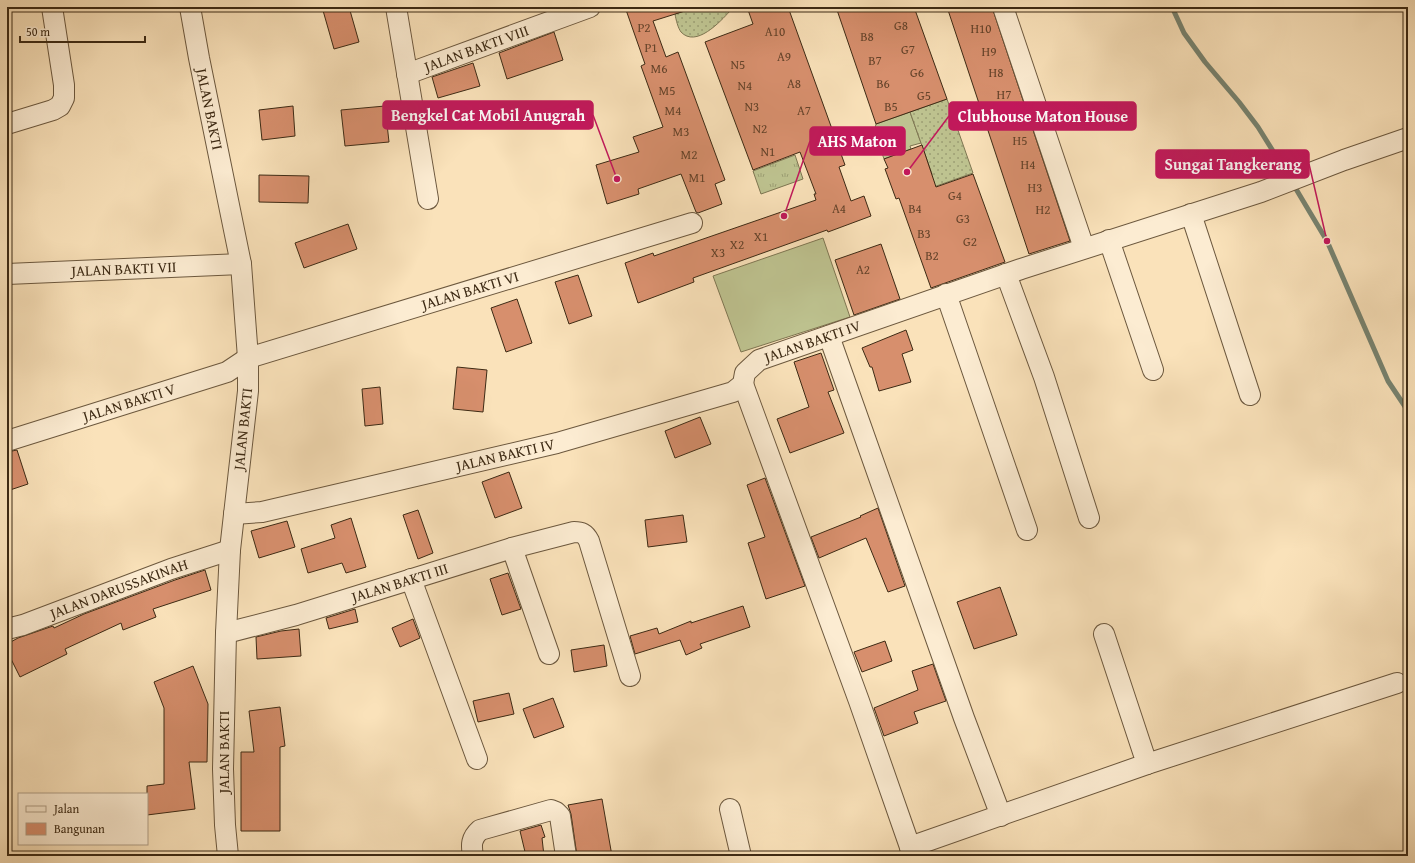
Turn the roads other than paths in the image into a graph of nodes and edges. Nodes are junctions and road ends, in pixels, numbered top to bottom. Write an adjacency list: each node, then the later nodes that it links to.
1 (52, 7): 7 (street)
2 (190, 7): 14 (street, JALAN BAKTI)
3 (396, 7): 6 (street, JALAN BAKTI VIII)
4 (590, 7): 6 (street, JALAN BAKTI VIII)
5 (1003, 7): 13 (street)
6 (407, 74): 9 (street, JALAN BAKTI VIII)
7 (7, 124)
8 (1408, 138): 10 (street, JALAN BAKTI IV)
9 (428, 199)
10 (1191, 214): 12 (street, JALAN BAKTI IV); 22 (street)
11 (692, 223): 19 (street, JALAN BAKTI VI)
12 (1109, 240): 13 (street, JALAN BAKTI IV); 20 (street)
13 (1084, 248): 16 (street, JALAN BAKTI IV)
14 (241, 264): 15 (street, JALAN BAKTI VII); 19 (street, JALAN BAKTI)
15 (7, 274)
16 (1006, 274): 17 (street, JALAN BAKTI IV); 25 (street)
17 (946, 294): 18 (street, JALAN BAKTI IV); 26 (street)
18 (829, 336): 21 (street, JALAN BAKTI IV); 39 (street)
19 (248, 358): 23 (street, JALAN BAKTI V); 24 (street, JALAN BAKTI)
20 (1153, 370)
21 (743, 384): 24 (street, JALAN BAKTI IV); 40 (street)
22 (1250, 396)
23 (7, 441)
24 (234, 514): 28 (street, JALAN BAKTI)
25 (1089, 518)
26 (1027, 530)
27 (512, 548): 29 (street, JALAN BAKTI III); 33 (street); 34 (street, JALAN BAKTI III)
28 (230, 550): 30 (street, JALAN DARUSSAKINAH); 31 (street, JALAN BAKTI)
29 (410, 579): 31 (street, JALAN BAKTI III); 36 (street)
30 (7, 629)
31 (226, 634): 41 (street, JALAN BAKTI)
32 (1104, 634): 37 (street)
33 (549, 654)
34 (630, 676)
35 (1397, 683): 37 (street)
36 (477, 759)
37 (1147, 764): 39 (street)
38 (730, 810): 44 (street)
39 (1001, 816): 40 (street)
40 (912, 851)
41 (228, 856)
42 (473, 856): 43 (street)
43 (566, 856)
44 (741, 856)

